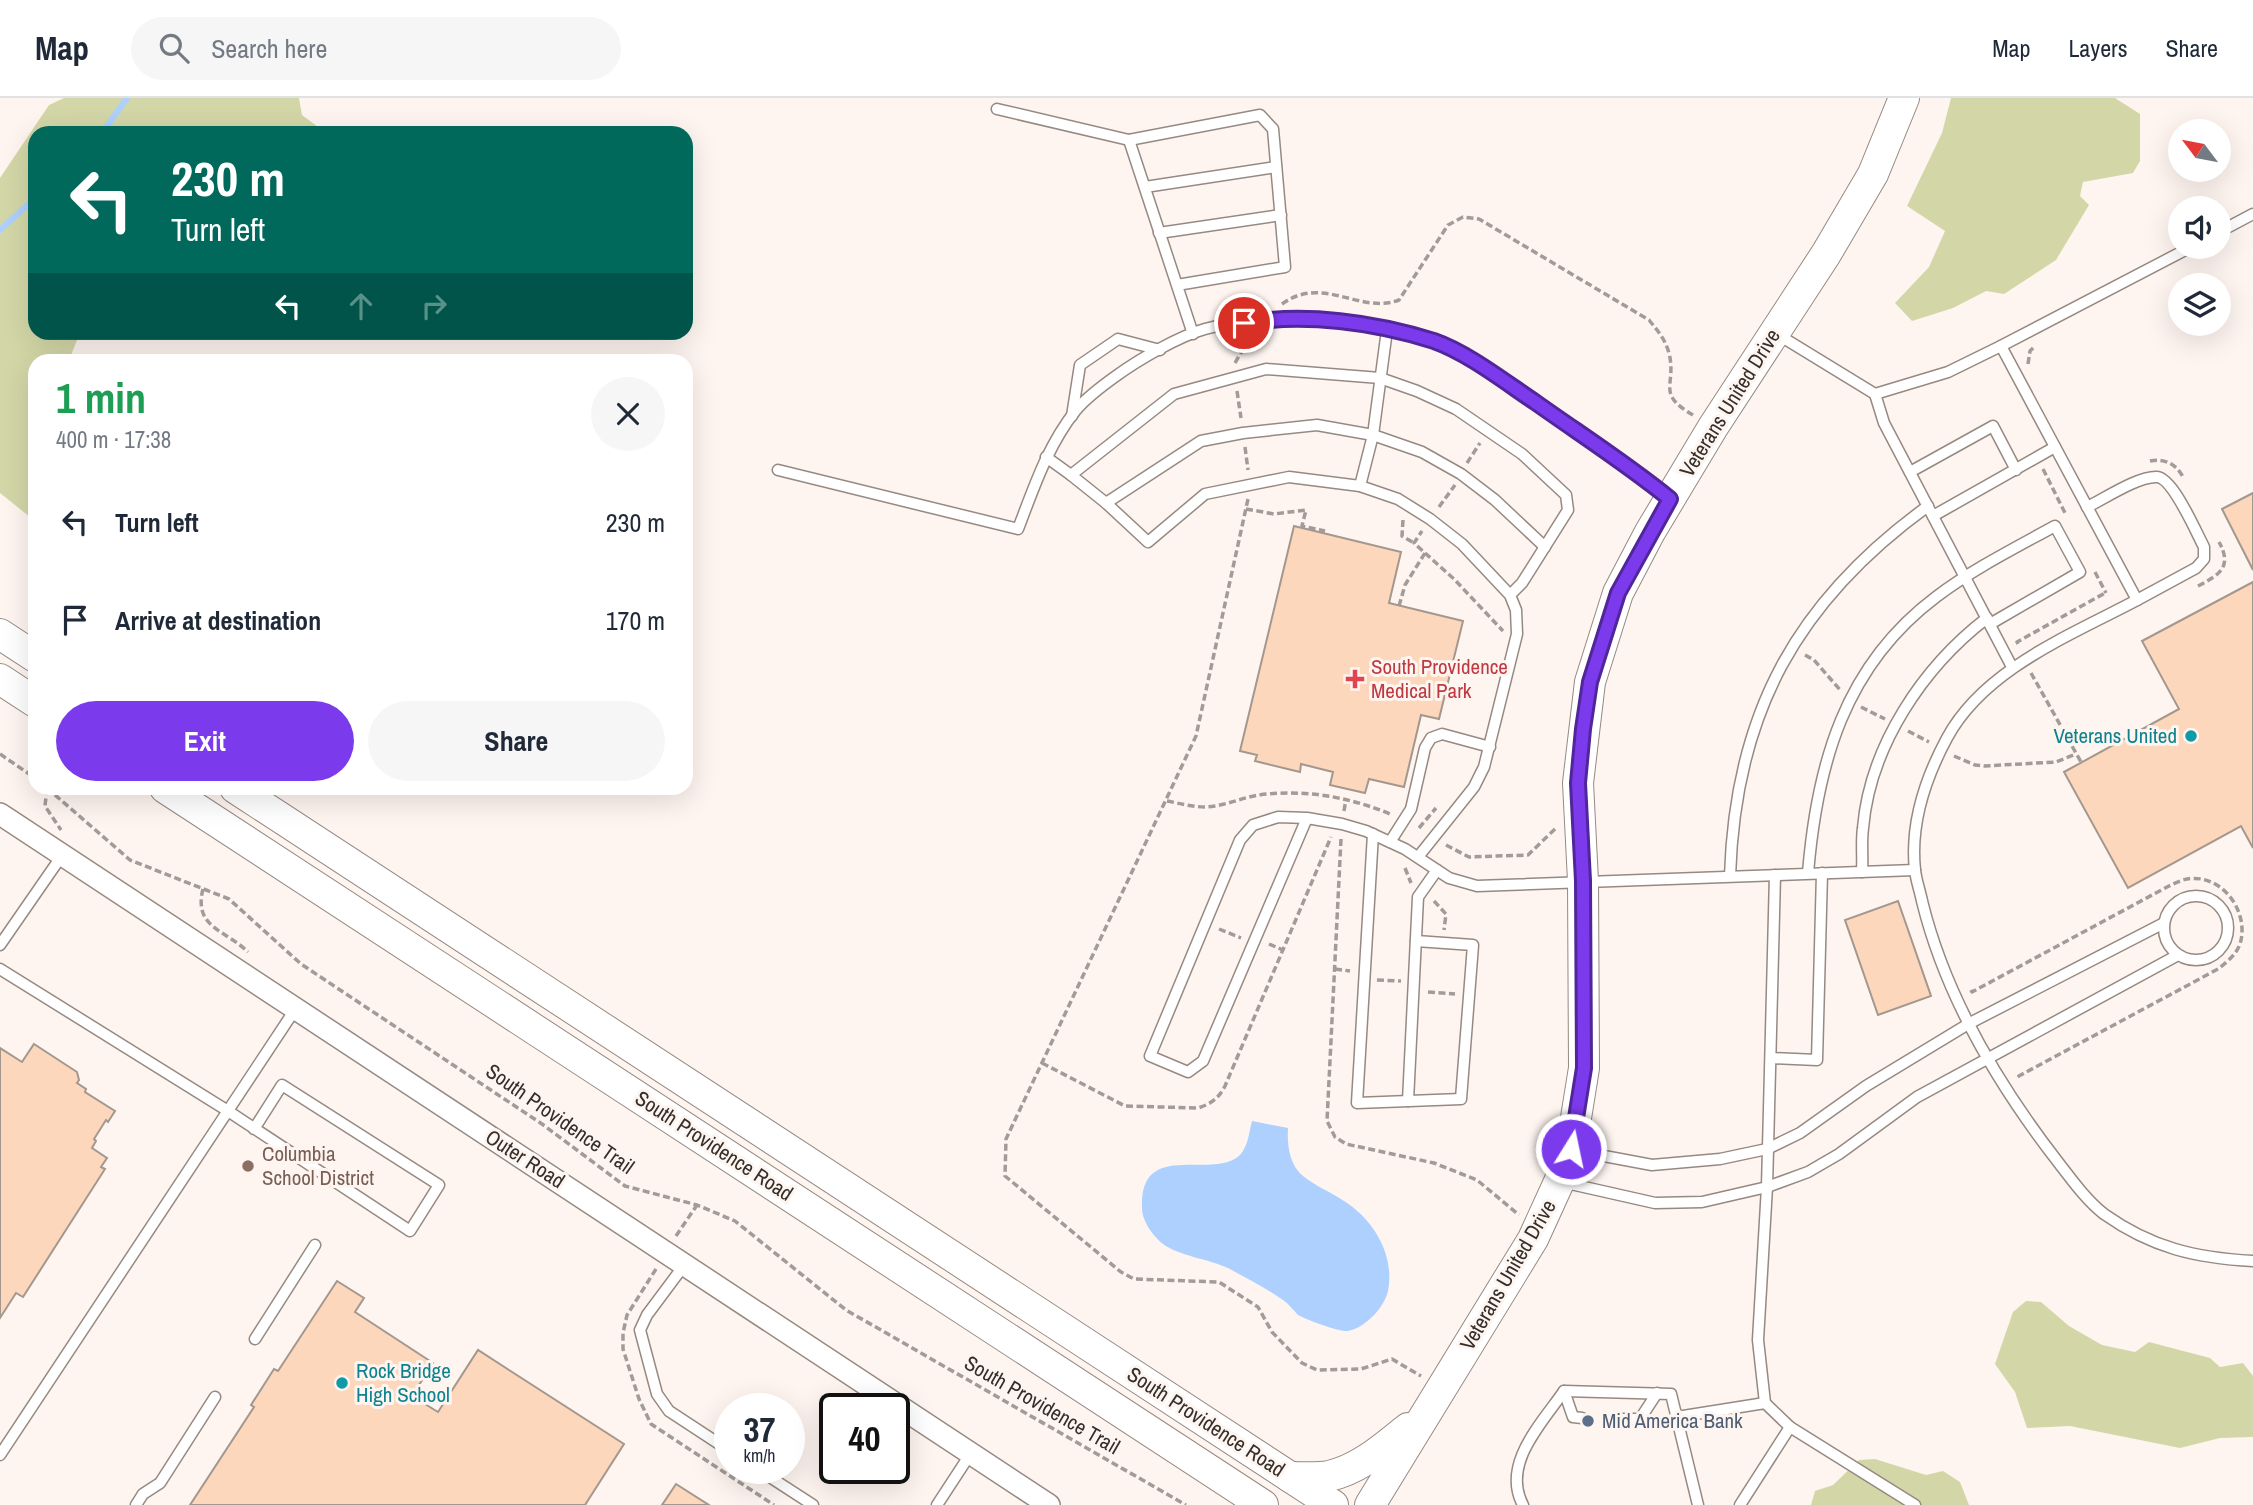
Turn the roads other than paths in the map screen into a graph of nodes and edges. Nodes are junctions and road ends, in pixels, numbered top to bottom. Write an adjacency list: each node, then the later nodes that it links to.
1 (1904, 98): 14 (main road, Veterans United Drive)
2 (997, 110): 3 (lane)
3 (1129, 140): 4 (lane); 5 (lane)
4 (1276, 167): 5 (lane); 6 (lane)
5 (1145, 187): 10 (lane)
6 (1280, 215): 10 (lane); 12 (lane)
7 (2250, 216): 8 (lane); 9 (lane)
8 (2231, 226)
9 (2253, 229)
10 (1159, 233): 12 (lane)
11 (2168, 259): 16 (lane)
12 (1177, 285): 15 (lane)
13 (1387, 330): 15 (lane); 18 (lane); 29 (lane)
14 (1774, 333): 19 (lane); 29 (main road, Veterans United Drive)
15 (1193, 334): 17 (lane)
16 (2001, 346): 19 (lane); 22 (lane)
17 (1160, 350): 20 (lane); 20 (lane)
18 (1380, 378): 21 (lane); 27 (lane); 33 (lane)
19 (1875, 394): 26 (lane)
20 (1071, 417): 23 (lane)
21 (1373, 435): 28 (lane); 30 (lane); 33 (lane)
22 (2055, 447): 25 (lane); 31 (lane)
23 (1045, 457): 24 (lane); 27 (lane)
24 (778, 470)
25 (2016, 470): 26 (lane); 32 (lane)
26 (1910, 472): 32 (lane)
27 (1070, 475): 30 (lane)
28 (1360, 486): 30 (lane); 35 (lane)
29 (1670, 499): 59 (main road, Veterans United Drive)
30 (1106, 503)
31 (2087, 507): 36 (lane); 36 (lane)
32 (1931, 511): 34 (lane); 58 (lane)
33 (1545, 547): 35 (lane)
34 (1965, 577): 37 (lane); 37 (lane); 55 (lane)
35 (1510, 595): 43 (lane)
36 (2137, 600): 40 (lane)
37 (1988, 621): 40 (lane); 54 (lane)
38 (0, 634): 39 (main road)
39 (28, 652)
40 (2012, 667): 53 (lane)
41 (0, 680): 42 (main road)
42 (28, 698)
43 (1490, 747): 49 (lane); 51 (lane)
44 (176, 795): 93 (main road, South Providence Road)
45 (246, 795): 92 (main road, South Providence Road)
46 (0, 814): 50 (street, Outer Road)
47 (1307, 818): 47 (lane); 48 (lane)
48 (1373, 834): 49 (lane); 69 (lane)
49 (1390, 842): 51 (lane)
50 (63, 843): 62 (lane); 65 (street, Outer Road)
51 (1418, 857): 52 (lane)
52 (1437, 870): 59 (lane); 61 (lane)
53 (1915, 870): 54 (lane); 66 (lane)
54 (1863, 872): 56 (lane)
55 (1808, 873): 56 (lane); 57 (lane)
56 (1822, 873): 67 (lane)
57 (1775, 874): 58 (lane); 67 (lane)
58 (1730, 876): 59 (lane)
59 (1583, 881): 72 (main road, Veterans United Drive)
60 (2164, 923): 63 (lane); 63 (lane); 66 (lane)
61 (1416, 941): 69 (lane); 69 (lane)
62 (0, 945)
63 (2178, 955): 68 (lane)
64 (0, 969): 70 (lane)
65 (296, 1008): 70 (lane); 78 (street, Outer Road)
66 (1970, 1023): 68 (lane); 73 (lane)
67 (1772, 1058): 73 (lane)
68 (1989, 1059): 75 (lane); 77 (lane)
69 (1408, 1101)
70 (228, 1111): 71 (lane); 91 (lane)
71 (254, 1129): 71 (lane)
72 (1571, 1149): 73 (lane); 74 (main road, Veterans United Drive)
73 (1767, 1149): 75 (lane)
74 (1559, 1182): 75 (lane); 84 (main road, Veterans United Drive)
75 (1767, 1187): 83 (lane)
76 (315, 1245): 79 (lane)
77 (2253, 1261)
78 (685, 1264): 89 (lane); 90 (street, Outer Road)
79 (255, 1339)
80 (1564, 1391): 81 (lane); 86 (lane); 103 (lane)
81 (1657, 1393): 85 (lane); 87 (lane)
82 (215, 1397): 95 (lane)
83 (1765, 1403): 85 (lane); 88 (lane)
84 (1424, 1415): 92 (main road); 102 (main road, Veterans United Drive)
85 (1677, 1417): 104 (lane)
86 (1582, 1418)
87 (1620, 1419)
88 (1790, 1427): 105 (lane); 106 (lane)
89 (714, 1441)
90 (971, 1453): 97 (lane); 98 (street, Outer Road)
91 (0, 1455)
92 (1290, 1477): 101 (main road, South Providence Road)
93 (1223, 1479): 99 (main road); 100 (main road, South Providence Road)
94 (781, 1484): 96 (lane)
95 (136, 1505)
96 (813, 1505)
97 (937, 1505)
98 (1049, 1505)
99 (1248, 1505)
100 (1263, 1505)
101 (1332, 1505)
102 (1370, 1505)
103 (1523, 1505)
104 (1698, 1505)
105 (1740, 1505)
106 (1915, 1505)

